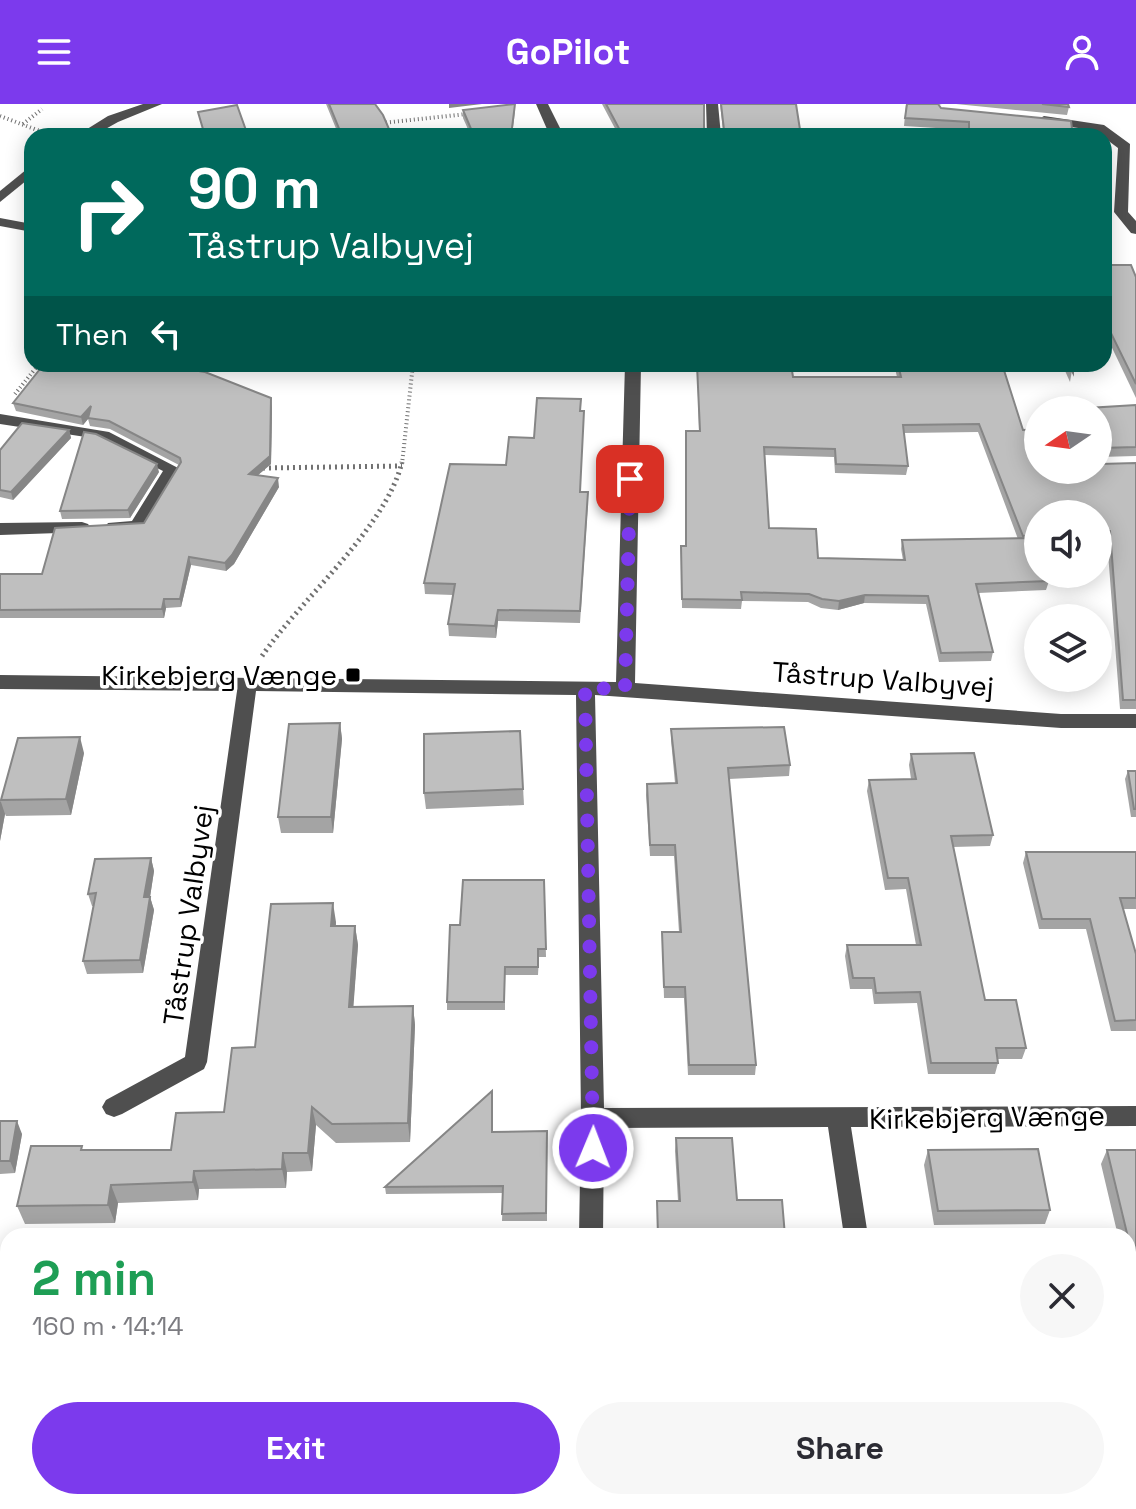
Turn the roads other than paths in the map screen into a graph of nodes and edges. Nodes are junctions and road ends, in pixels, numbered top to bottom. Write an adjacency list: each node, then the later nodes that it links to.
1 (156, 104): 5 (street)
2 (547, 104): 8 (street)
3 (712, 104): 9 (street)
4 (100, 111): 5 (street)
5 (113, 119): 7 (street)
6 (1033, 119): 10 (street)
7 (97, 128)
8 (554, 128)
9 (714, 128)
10 (1103, 128)
11 (1112, 131): 16 (street)
12 (24, 176): 13 (street)
13 (0, 198)
14 (0, 222): 15 (street)
15 (24, 226)
16 (1136, 230)
17 (633, 372): 23 (street)
18 (0, 419): 19 (street)
19 (0, 529)
20 (0, 682): 21 (street, Tåstrup Valbyvej)
21 (248, 683): 22 (street, Tåstrup Valbyvej); 25 (street, Tåstrup Valbyvej)
22 (585, 688): 23 (street, Tåstrup Valbyvej); 27 (street)
23 (625, 689): 24 (street, Tåstrup Valbyvej)
24 (1136, 721)
25 (114, 1107)
26 (1136, 1116): 28 (street, Kirkebjerg Vænge)
27 (593, 1118): 28 (street, Kirkebjerg Vænge); 29 (street)
28 (838, 1119): 30 (street, Kirkebjerg Vænge)
29 (591, 1228)
30 (855, 1228)

